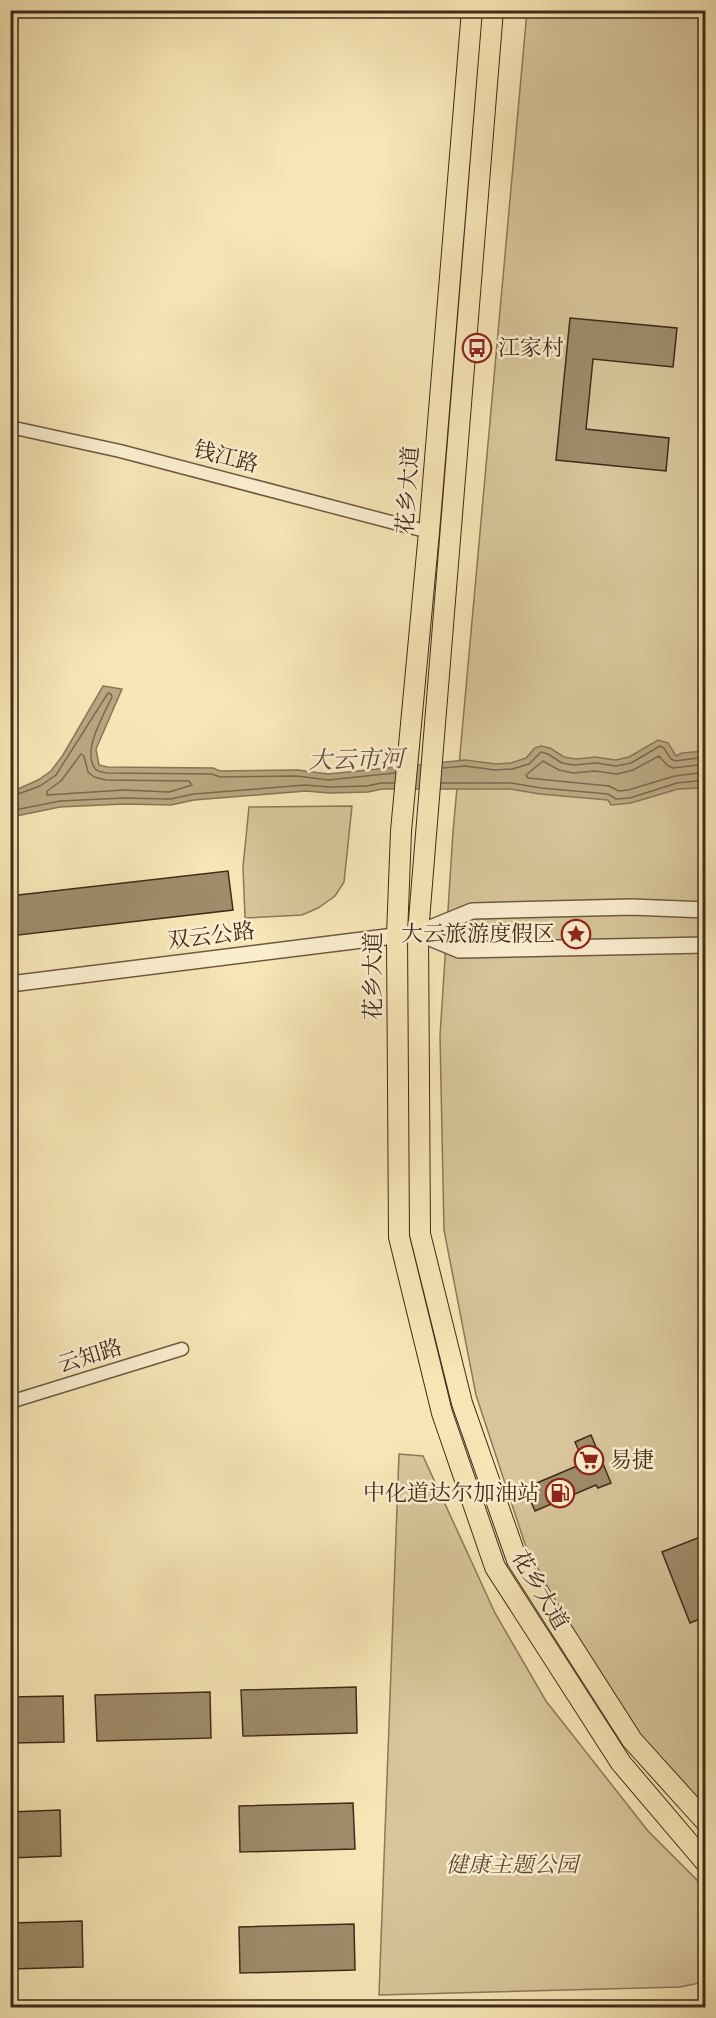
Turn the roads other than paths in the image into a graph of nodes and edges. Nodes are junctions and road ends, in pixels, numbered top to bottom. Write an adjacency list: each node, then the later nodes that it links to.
1 (472, 10): 5 (main road, 花乡大道)
2 (493, 10): 7 (main road, 花乡大道)
3 (12, 427): 4 (lane); 5 (street, 钱江路)
4 (10, 443)
5 (429, 532): 8 (main road, 花乡大道)
6 (705, 910): 7 (street, 双云公路)
7 (418, 933): 8 (street, 双云公路); 9 (street, 双云公路); 13 (main road, 花乡大道)
8 (397, 935): 10 (street, 双云公路); 14 (main road, 花乡大道)
9 (705, 945)
10 (10, 984)
11 (182, 1349): 12 (street, 云知路)
12 (10, 1402)
13 (705, 1822)
14 (705, 1863)

